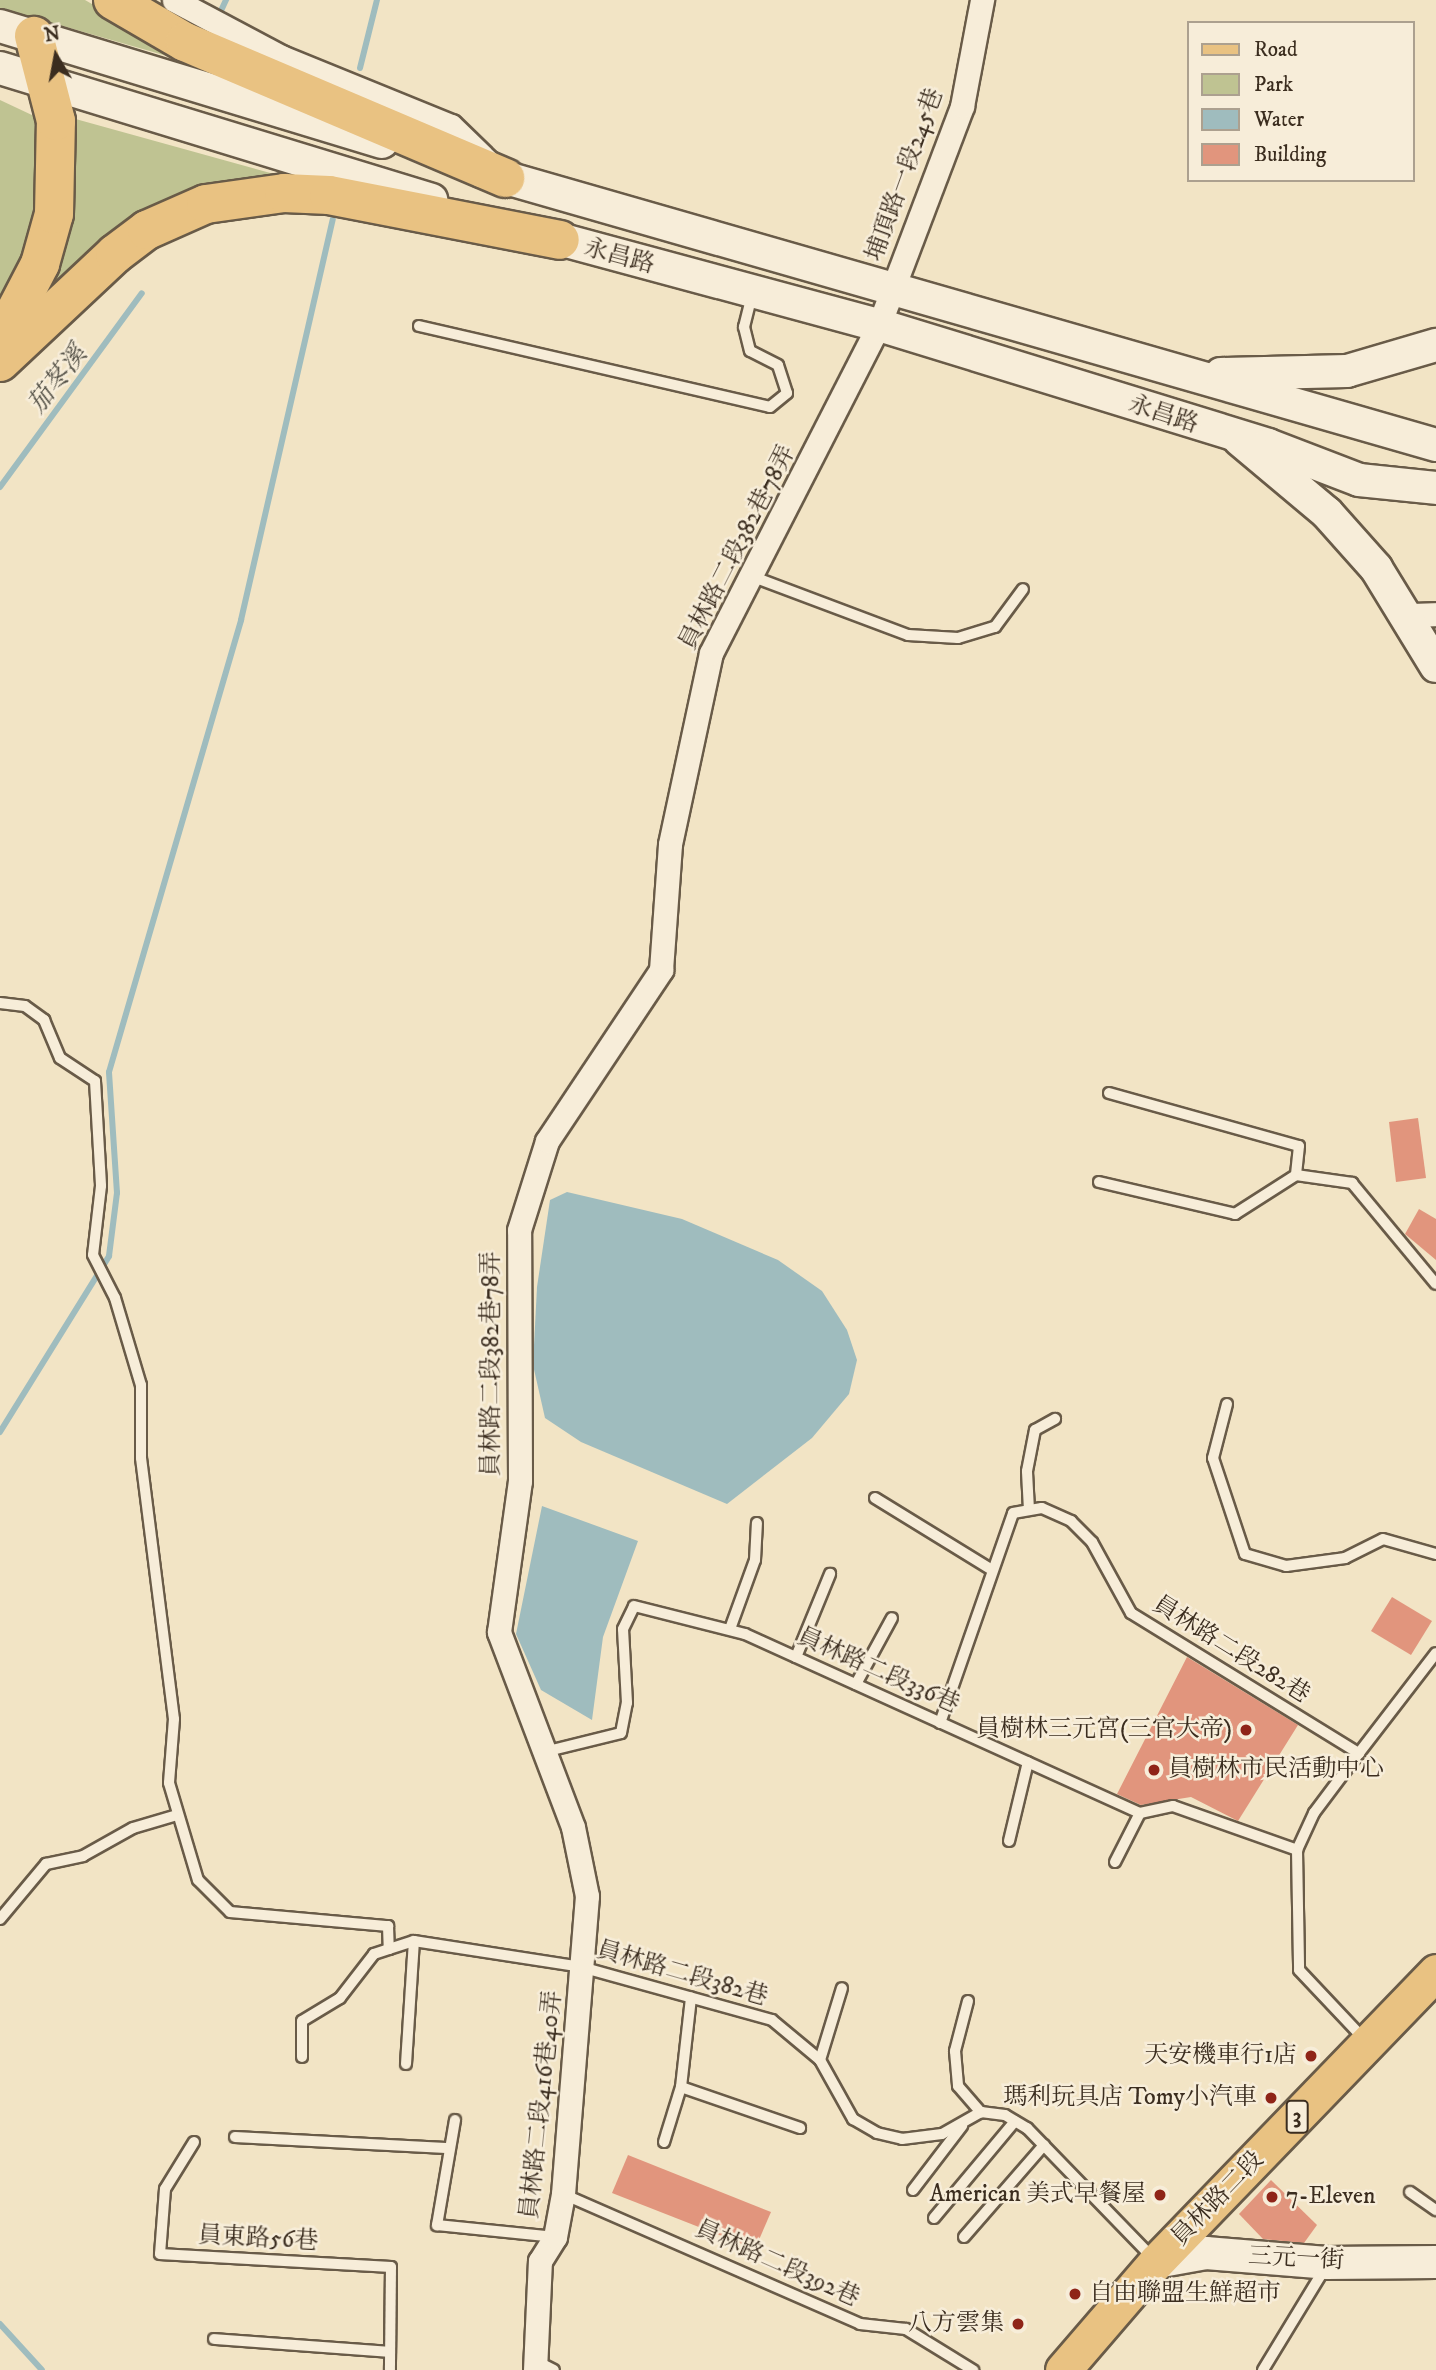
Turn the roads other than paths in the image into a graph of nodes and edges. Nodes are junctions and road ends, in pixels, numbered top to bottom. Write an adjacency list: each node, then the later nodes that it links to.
1 (113, 0): 7 (highway)
2 (174, 0): 7 (street)
3 (982, 0): 9 (street, 埔頂路一段245巷)
4 (17, 31): 6 (highway); 7 (main road, 永昌路)
5 (0, 68): 6 (main road, 永昌路)
6 (46, 80): 8 (main road, 永昌路); 13 (highway)
7 (505, 178): 9 (main road, 永昌路)
8 (560, 240): 10 (main road, 永昌路); 15 (highway)
9 (893, 285): 11 (street, 埔頂路一段245巷); 16 (main road, 永昌路)
10 (753, 293): 11 (main road, 永昌路); 12 (lane)
11 (879, 325): 17 (main road, 永昌路); 20 (street, 員林路二段382巷78弄)
12 (419, 326)
13 (0, 341)
14 (1436, 345): 16 (main road)
15 (0, 362)
16 (1185, 374): 18 (main road, 永昌路)
17 (1240, 440): 19 (main road, 永昌路); 22 (main road)
18 (1436, 445)
19 (1436, 488)
20 (751, 576): 21 (lane); 43 (street, 員林路二段382巷78弄)
21 (1023, 589)
22 (1422, 615): 23 (main road)
23 (1436, 666)
24 (0, 1003): 47 (lane)
25 (1109, 1093): 26 (lane)
26 (1296, 1175): 27 (lane); 28 (lane)
27 (1099, 1182)
28 (1436, 1284)
29 (1227, 1404): 34 (lane)
30 (1055, 1419): 32 (lane)
31 (875, 1498): 35 (lane)
32 (1029, 1510): 35 (lane); 44 (lane, 員林路二段282巷)
33 (757, 1523): 38 (lane)
34 (1436, 1554)
35 (992, 1570): 42 (lane)
36 (830, 1574): 40 (lane)
37 (892, 1618): 41 (lane)
38 (730, 1629): 40 (lane, 員林路二段336巷); 43 (lane, 員林路二段336巷)
39 (1436, 1653): 44 (lane)
40 (796, 1657): 41 (lane, 員林路二段336巷)
41 (856, 1684): 42 (lane, 員林路二段336巷)
42 (940, 1723): 45 (lane, 員林路二段336巷)
43 (544, 1752): 54 (street, 員林路二段382巷78弄)
44 (1359, 1753): 49 (lane)
45 (1028, 1762): 46 (lane, 員林路二段336巷); 48 (lane)
46 (1140, 1813): 49 (lane); 50 (lane)
47 (177, 1815): 51 (lane); 53 (lane)
48 (1009, 1840)
49 (1297, 1850): 59 (lane)
50 (1115, 1862)
51 (0, 1919)
52 (414, 1941): 53 (lane, 員林路二段382巷); 54 (lane, 員林路二段382巷); 62 (lane)
53 (388, 1949): 60 (lane)
54 (581, 1967): 57 (lane, 員林路二段382巷); 76 (street, 員林路二段416巷40弄)
55 (1436, 1972): 59 (main road, 員林路二段 / 3)
56 (842, 1988): 61 (lane)
57 (691, 1998): 61 (lane, 員林路二段382巷); 63 (lane)
58 (968, 2001): 64 (lane)
59 (1368, 2044): 81 (main road, 員林路二段 / 3)
60 (302, 2057)
61 (820, 2060): 67 (lane, 員林路二段382巷)
62 (406, 2064)
63 (681, 2087): 68 (lane); 71 (lane)
64 (981, 2112): 66 (lane); 67 (lane, 員林路二段382巷)
65 (455, 2120): 73 (lane)
66 (1015, 2121): 72 (lane); 78 (lane)
67 (963, 2124): 74 (lane)
68 (800, 2127)
69 (235, 2137): 73 (lane)
70 (194, 2142): 85 (lane, 員東路56巷)
71 (664, 2142)
72 (1044, 2145): 80 (lane); 81 (lane)
73 (446, 2148): 79 (lane)
74 (913, 2190)
75 (1410, 2192): 77 (lane)
76 (563, 2194): 79 (street, 員林路二段416巷40弄); 89 (lane, 員林路二段392巷)
77 (1436, 2210)
78 (934, 2218)
79 (555, 2236): 86 (street, 員林路二段416巷40弄)
80 (964, 2237)
81 (1156, 2262): 83 (main road, 三元一街); 90 (main road, 員林路二段 / 3)
82 (1436, 2262): 83 (main road, 三元一街)
83 (1327, 2263): 87 (lane)
84 (214, 2339): 85 (lane)
85 (390, 2352): 88 (lane, 員東路56巷)
86 (542, 2367)
87 (1265, 2367): 91 (lane)
88 (390, 2370)
89 (973, 2370)
90 (1063, 2370)
91 (1279, 2370)

